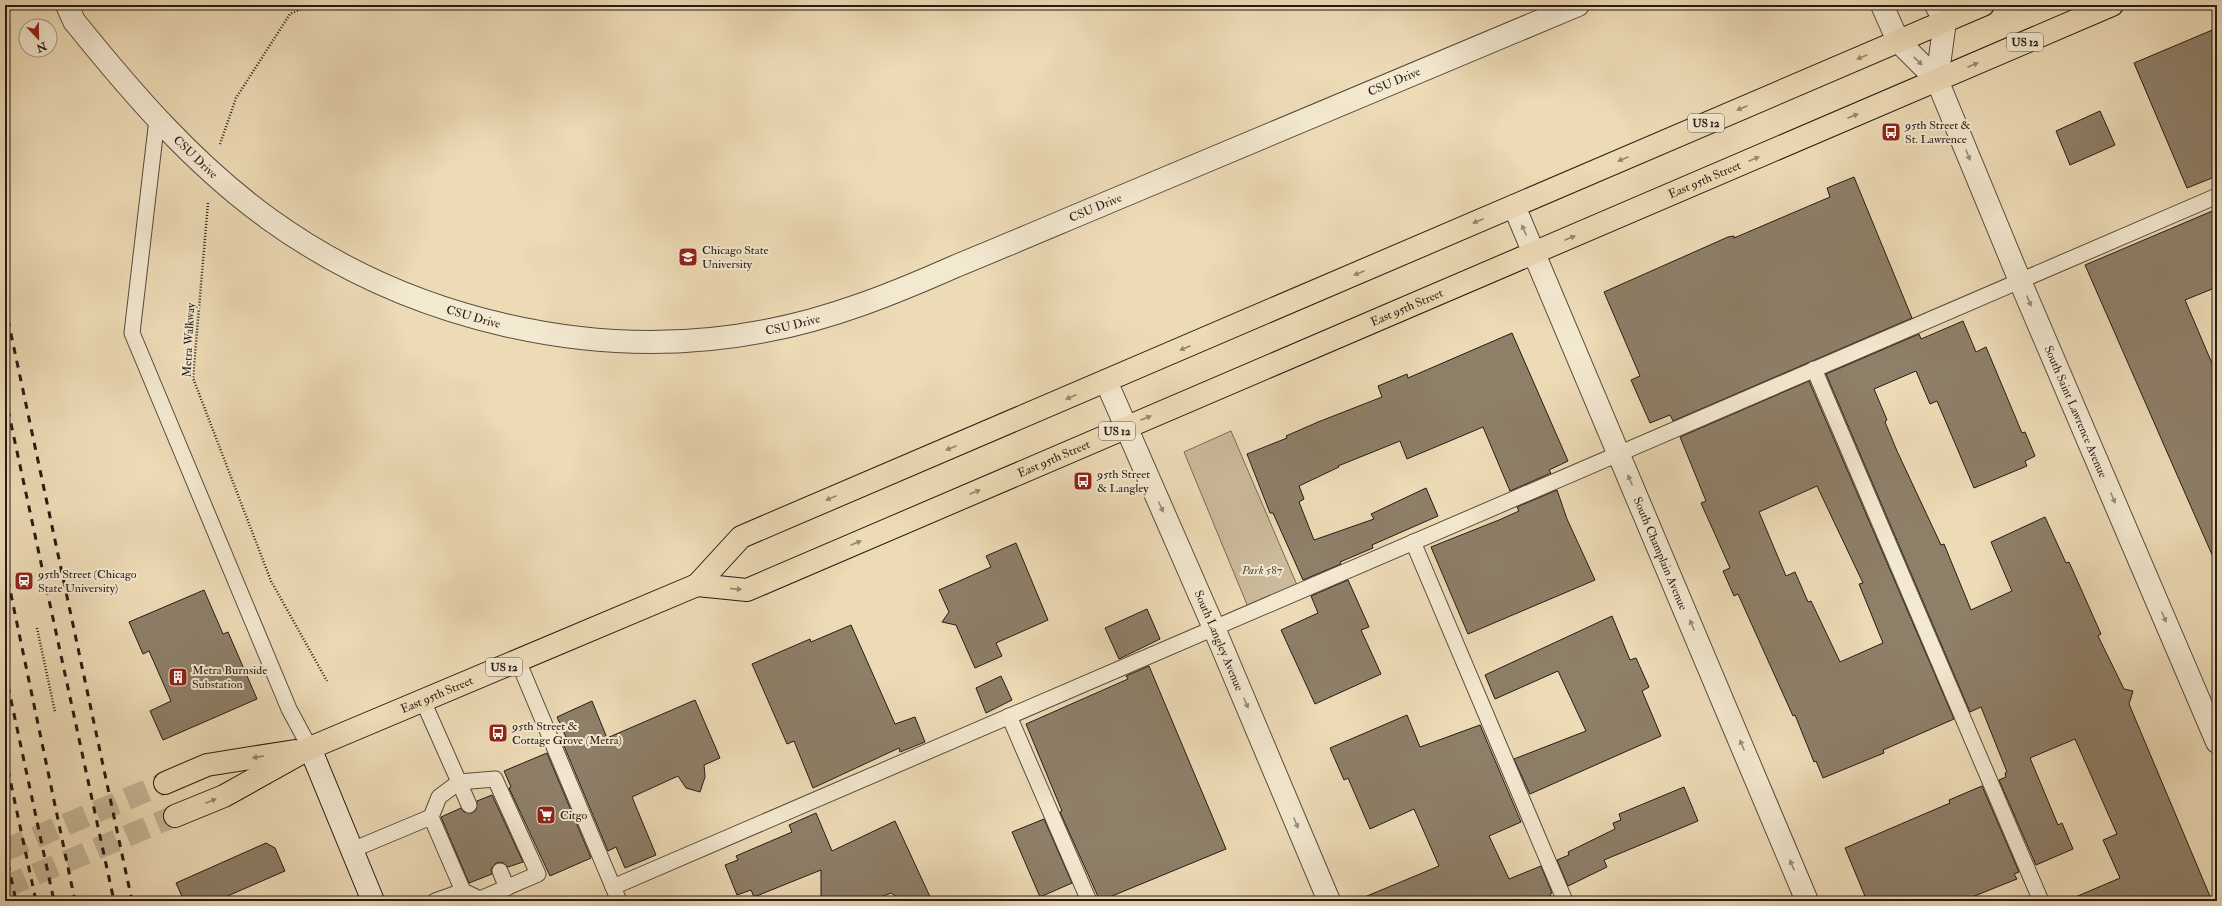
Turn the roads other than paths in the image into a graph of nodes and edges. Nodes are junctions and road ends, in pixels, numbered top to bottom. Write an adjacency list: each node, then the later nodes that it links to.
1 (67, 5): 9 (street, CSU Drive)
2 (1578, 5): 9 (street, CSU Drive)
3 (1882, 5): 7 (street)
4 (1983, 5): 6 (main road, East 95th Street / US 12)
5 (2112, 5): 8 (main road, East 95th Street / US 12, one-way to 5)
6 (1940, 13): 7 (main road, East 95th Street / US 12); 8 (street)
7 (1898, 42): 8 (street, one-way to 8); 11 (main road, East 95th Street / US 12, one-way to 11)
8 (1937, 80): 12 (main road, East 95th Street / US 12, one-way to 8); 13 (street, South Saint Lawrence Avenue, one-way to 13)
9 (157, 119): 25 (lane)
10 (2217, 196): 13 (lane)
11 (1514, 206): 12 (street, South Champlain Avenue, one-way to 11); 15 (main road, East 95th Street / US 12, one-way to 15)
12 (1534, 254): 16 (main road, East 95th Street / US 12, one-way to 12); 17 (street, South Champlain Avenue)
13 (2020, 281): 14 (lane); 24 (street, South Saint Lawrence Avenue, one-way to 24)
14 (1814, 369): 17 (lane); 43 (lane)
15 (1106, 381): 16 (street, South Langley Avenue); 19 (main road, East 95th Street / US 12, one-way to 19)
16 (1126, 427): 19 (main road, East 95th Street / US 12, one-way to 16); 20 (street, South Langley Avenue, one-way to 20)
17 (1619, 453): 18 (lane); 42 (street, South Champlain Avenue, one-way to 17)
18 (1413, 542): 20 (lane); 41 (lane)
19 (697, 585): 21 (main road, East 95th Street / US 12)
20 (1214, 628): 23 (lane); 40 (street, South Langley Avenue, one-way to 40)
21 (518, 661): 22 (main road, East 95th Street / US 12); 33 (lane)
22 (423, 701): 25 (main road, East 95th Street / US 12); 26 (lane)
23 (1008, 716): 33 (lane); 39 (lane)
24 (2217, 742)
25 (310, 748): 27 (main road, East 95th Street / US 12, one-way to 27); 29 (main road, East 95th Street / US 12, one-way to 25); 31 (street)
26 (459, 782): 28 (lane); 30 (lane); 34 (lane)
27 (165, 783)
28 (469, 805)
29 (175, 816)
30 (431, 817): 31 (lane); 35 (lane)
31 (352, 850): 36 (street)
32 (500, 871): 34 (lane)
33 (613, 887): 38 (lane)
34 (507, 888): 35 (lane)
35 (463, 891): 37 (lane)
36 (373, 901)
37 (435, 901)
38 (619, 901)
39 (1089, 901)
40 (1329, 901)
41 (1565, 901)
42 (1807, 901)
43 (2041, 901)

